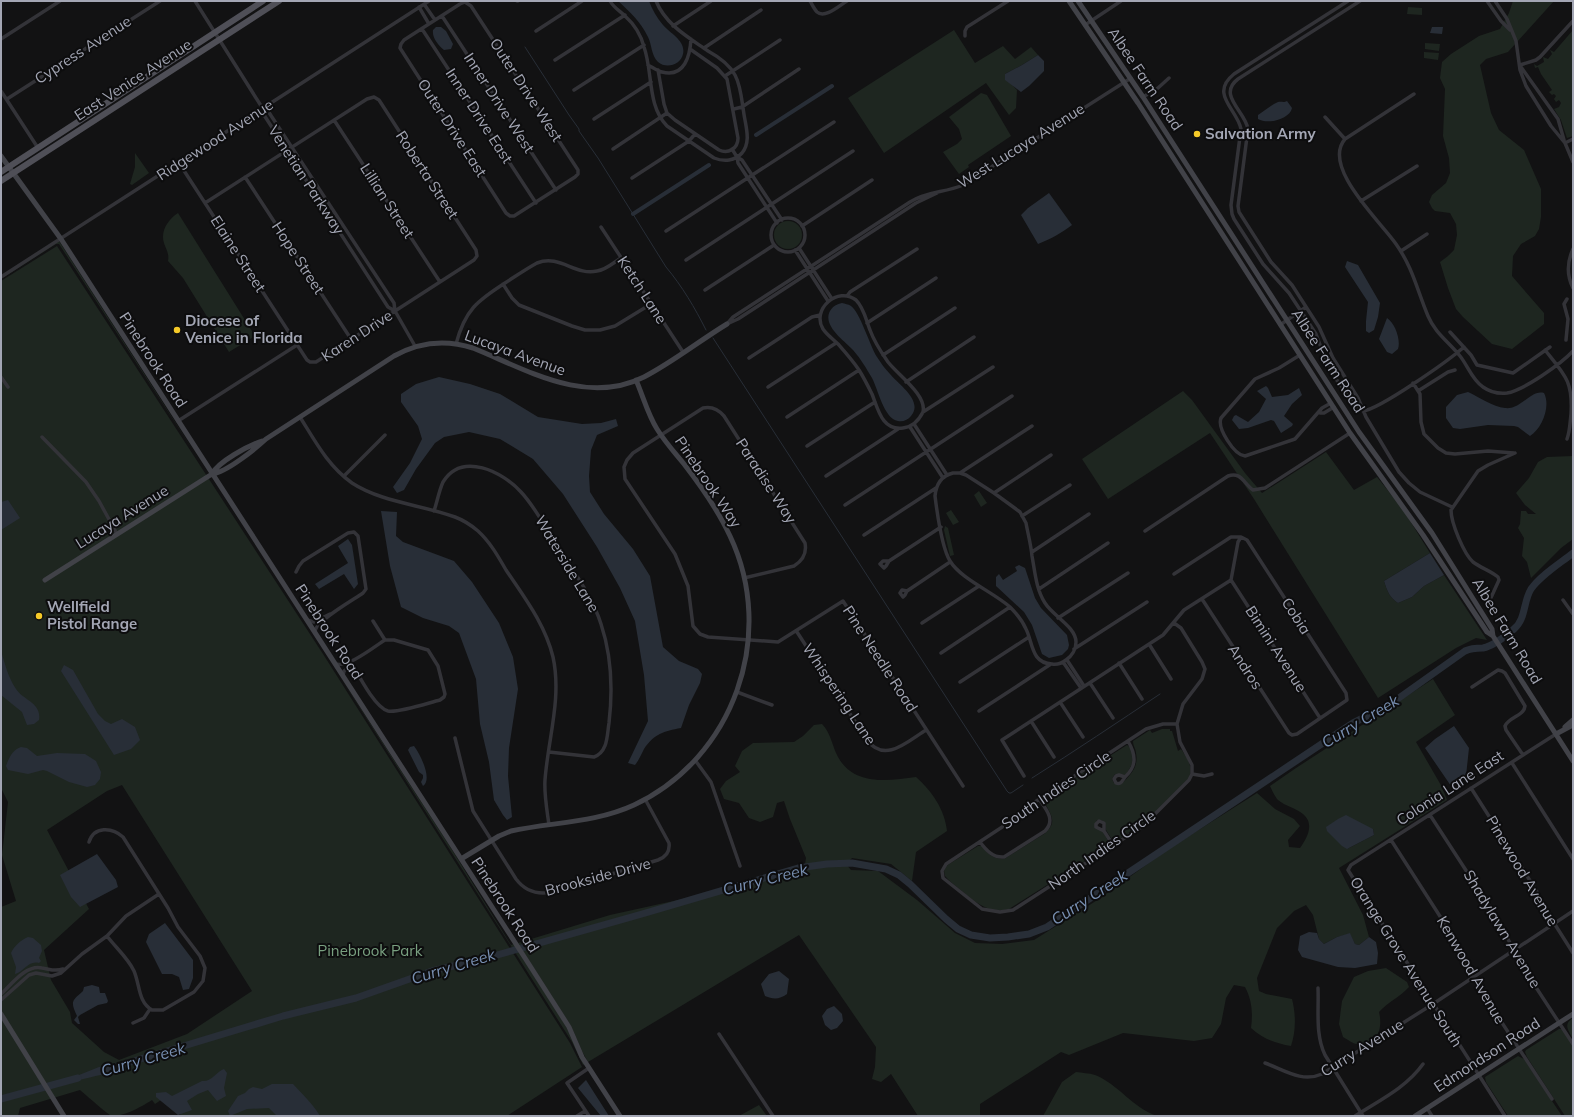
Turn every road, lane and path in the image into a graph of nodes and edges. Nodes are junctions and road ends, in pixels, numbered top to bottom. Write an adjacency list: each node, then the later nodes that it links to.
1 (60, 1): 39 (street)
2 (160, 1): 62 (street, Cypress Avenue)
3 (195, 1): 36 (street)
4 (263, 1): 36 (main road, East Venice Avenue)
5 (278, 1): 40 (main road, East Venice Avenue)
6 (429, 1): 21 (street, Ridgewood Avenue)
7 (582, 1): 35 (street)
8 (610, 1): 25 (street)
9 (656, 1): 32 (street)
10 (711, 1): 32 (street)
11 (810, 1): 12 (street)
12 (847, 1)
13 (1008, 1): 38 (street)
14 (1068, 1): 31 (street, Albee Farm Road)
15 (1078, 1): 28 (street, Albee Farm Road)
16 (1121, 1): 28 (street)
17 (1347, 1): 23 (street); 37 (street)
18 (1360, 1): 23 (street)
19 (1487, 1): 34 (street)
20 (1495, 1): 34 (street)
21 (424, 4): 22 (street, Ridgewood Avenue); 27 (street)
22 (419, 7): 30 (street); 64 (street, Ridgewood Avenue)
23 (1350, 7): 43 (street)
24 (761, 10): 45 (street)
25 (625, 15): 44 (street); 47 (street)
26 (442, 16): 27 (street, Outer Drive West); 100 (street, Inner Drive West); 100 (street, Outer Drive West)
27 (435, 20): 30 (street, Outer Drive West)
28 (1092, 21): 31 (street); 54 (street, Albee Farm Road)
29 (1573, 21): 49 (street)
30 (429, 24): 33 (street, Outer Drive East)
31 (1085, 25): 57 (street, Albee Farm Road)
32 (673, 26): 41 (street)
33 (422, 28): 106 (street, Inner Drive East); 106 (street, Outer Drive East)
34 (1510, 30): 49 (street)
35 (536, 31)
36 (215, 32): 40 (street); 78 (main road, East Venice Avenue)
37 (1296, 34): 43 (street); 149 (street)
38 (965, 36)
39 (1, 39)
40 (219, 39): 64 (street); 92 (main road, East Venice Avenue)
41 (691, 39): 45 (street); 46 (street)
42 (780, 40): 52 (street)
43 (1299, 40): 146 (street)
44 (644, 45): 48 (street); 58 (street)
45 (704, 48): 52 (street)
46 (690, 49): 51 (street); 53 (street)
47 (555, 60)
48 (648, 65): 51 (street); 56 (street)
49 (1520, 65): 76 (street); 76 (street)
50 (800, 69): 63 (street)
51 (658, 70): 66 (street)
52 (732, 71): 53 (street); 63 (street)
53 (725, 76): 65 (street)
54 (1131, 78): 57 (street, West Lucaya Avenue); 61 (street, Albee Farm Road)
55 (1169, 78): 61 (street)
56 (651, 82): 68 (street); 69 (street)
57 (1124, 82): 94 (street, Albee Farm Road); 101 (street, West Lucaya Avenue)
58 (574, 90)
59 (1, 91): 62 (street)
60 (1414, 94): 73 (street)
61 (1143, 97): 91 (street, Albee Farm Road)
62 (7, 99): 78 (street)
63 (742, 107): 65 (street); 85 (street)
64 (263, 109): 77 (street, Venetian Parkway); 80 (street, Venetian Parkway); 87 (street, Ridgewood Avenue)
65 (734, 109): 81 (street)
66 (667, 112): 68 (street); 72 (street)
67 (1325, 117): 73 (street)
68 (660, 118): 75 (street); 79 (street)
69 (594, 119)
70 (334, 120): 77 (street); 128 (street, Roberta Street); 135 (street, Lillian Street)
71 (834, 122): 93 (street)
72 (695, 134): 75 (street); 81 (street)
73 (1345, 139): 103 (street)
74 (1573, 139): 76 (street)
75 (690, 141): 85 (street); 96 (street)
76 (1565, 143): 86 (street)
77 (292, 147): 80 (street); 102 (street, Venetian Parkway)
78 (38, 148): 89 (main road, East Venice Avenue)
79 (613, 149)
80 (287, 150): 95 (street); 107 (street, Venetian Parkway)
81 (732, 150): 85 (street)
82 (1, 151): 89 (street, Pinebrook Road)
83 (853, 151): 108 (street)
84 (1, 156): 89 (street, Pinebrook Road)
85 (737, 157): 93 (street); 97 (street)
86 (1573, 162)
87 (179, 163): 105 (street, Elaine Street); 118 (street, Ridgewood Avenue)
88 (1417, 166): 103 (street)
89 (9, 167): 90 (main road, East Venice Avenue); 92 (street, Pinebrook Road)
90 (1, 172)
91 (1192, 172): 94 (street); 151 (street, Albee Farm Road)
92 (13, 173): 99 (main road, East Venice Avenue); 118 (street, Pinebrook Road)
93 (752, 175): 97 (street); 108 (street)
94 (1185, 176): 154 (street, Albee Farm Road)
95 (245, 177): 105 (street); 157 (street, Hope Street)
96 (632, 178)
97 (748, 178): 108 (street); 116 (street)
98 (872, 180): 113 (street)
99 (1, 181)
100 (556, 190): 106 (street, Outer Drive West)
101 (941, 191): 104 (street, West Lucaya Avenue); 109 (street)
102 (327, 201): 107 (street); 127 (street, Venetian Parkway)
103 (1360, 201): 126 (street)
104 (910, 202): 109 (street); 112 (street, West Lucaya Avenue)
105 (205, 203): 161 (street, Elaine Street)
106 (536, 203)
107 (322, 205): 129 (street, Venetian Parkway)
108 (769, 206): 110 (street); 111 (street); 131 (street)
109 (912, 206): 115 (street)
110 (782, 220): 111 (street); 113 (street)
111 (777, 223): 119 (street)
112 (876, 224): 115 (street); 120 (street, West Lucaya Avenue)
113 (802, 226): 121 (street)
114 (601, 227): 130 (street, Ketch Lane)
115 (879, 228): 122 (street)
116 (666, 231)
117 (1428, 234): 126 (street)
118 (60, 239): 133 (street, Ridgewood Avenue); 191 (street, Pinebrook Road)
119 (774, 245): 125 (street); 139 (street)
120 (843, 246): 122 (street); 132 (street, West Lucaya Avenue)
121 (799, 248): 125 (street); 132 (street)
122 (845, 249): 132 (street)
123 (916, 249): 140 (street)
124 (1573, 249): 138 (street)
125 (795, 250): 132 (street)
126 (1401, 251): 168 (street)
127 (361, 252): 129 (street); 148 (street, Venetian Parkway)
128 (477, 255): 135 (street, Karen Drive)
129 (355, 256): 148 (street, Venetian Parkway)
130 (621, 258): 136 (street); 144 (street, Ketch Lane)
131 (686, 260)
132 (810, 269): 137 (street); 142 (street)
133 (1, 277)
134 (936, 278): 152 (street)
135 (440, 282): 148 (street, Karen Drive)
136 (503, 284): 144 (street); 160 (street)
137 (783, 287): 143 (street); 145 (street)
138 (1573, 288)
139 (705, 290)
140 (847, 296): 142 (street); 152 (street)
141 (1567, 299): 158 (street)
142 (830, 300): 150 (street)
143 (755, 303): 145 (street); 153 (street)
144 (651, 304): 167 (street, Ketch Lane)
145 (758, 307): 153 (street)
146 (1306, 307): 149 (street); 186 (street)
147 (955, 308): 169 (street)
148 (395, 311): 157 (street, Karen Drive); 162 (street, Venetian Parkway)
149 (1300, 311): 151 (street); 186 (street)
150 (820, 315): 159 (street); 171 (street)
151 (1287, 320): 154 (street); 206 (street, Albee Farm Road)
152 (867, 323): 169 (street)
153 (727, 324): 167 (street, Lucaya Avenue)
154 (1280, 325): 170 (street, Albee Farm Road)
155 (1450, 332): 164 (street)
156 (974, 337): 178 (street)
157 (351, 339): 161 (street, Karen Drive)
158 (1566, 340)
159 (836, 343): 174 (street); 181 (street)
160 (456, 344): 162 (street, Lucaya Avenue); 177 (street, Lucaya Avenue)
161 (297, 345): 191 (street, Karen Drive)
162 (415, 346): 188 (street, Lucaya Avenue)
163 (1550, 346): 165 (street)
164 (1464, 348): 165 (street); 168 (street)
165 (1545, 350): 172 (street)
166 (1573, 351): 172 (street)
167 (683, 352): 177 (street, Lucaya Avenue)
168 (1457, 353): 172 (street); 179 (street)
169 (883, 355): 178 (street)
170 (1300, 355): 185 (street, Albee Farm Road); 185 (street)
171 (749, 358)
172 (1557, 365): 200 (street)
173 (993, 367): 187 (street)
174 (859, 370): 184 (street); 189 (street)
175 (1455, 370): 182 (street)
176 (1, 377): 180 (street)
177 (636, 380): 198 (street, Pinebrook Way)
178 (906, 382): 187 (street)
179 (1413, 383): 182 (street); 186 (street)
180 (8, 387)
181 (768, 387)
182 (1418, 391): 216 (street)
183 (1012, 396): 202 (street)
184 (875, 402): 195 (street); 201 (street)
185 (1332, 405): 190 (street, Albee Farm Road)
186 (1363, 411): 216 (street)
187 (923, 412): 192 (street)
188 (300, 417): 207 (street, Lucaya Avenue); 209 (street)
189 (787, 417)
190 (1340, 417): 196 (street, Albee Farm Road); 206 (street)
191 (178, 421): 207 (street, Pinebrook Road)
192 (914, 424): 193 (street); 202 (street)
193 (910, 426): 195 (street); 203 (street)
194 (1032, 426): 205 (street)
195 (898, 429): 210 (street)
196 (1350, 433): 221 (street); 252 (street, Albee Farm Road)
197 (385, 435): 209 (street)
198 (661, 435): 232 (street, Pinebrook Way); 232 (street, Paradise Way); 255 (street, Pine Needle Road)
199 (42, 437): 222 (street)
200 (1567, 439)
201 (807, 446)
202 (930, 449): 203 (street); 208 (street)
203 (926, 452): 211 (street); 215 (street)
204 (1051, 455): 214 (street)
205 (960, 473): 208 (street); 214 (street)
206 (1388, 473): 252 (street, Albee Farm Road)
207 (212, 474): 222 (street, Lucaya Avenue); 246 (street, Pinebrook Road)
208 (947, 475): 211 (street)
209 (344, 476): 217 (street)
210 (826, 476)
211 (943, 478): 213 (street)
212 (1070, 484): 219 (street)
213 (936, 488): 220 (street); 223 (street)
214 (994, 492): 219 (street)
215 (845, 505)
216 (1452, 507): 241 (street)
217 (434, 511): 287 (street); 287 (street, Waterside Lane)
218 (1089, 514): 226 (street)
219 (1022, 516): 226 (street)
220 (941, 527): 227 (street); 228 (street)
221 (1145, 531)
222 (117, 534): 233 (street, Lucaya Avenue)
223 (864, 535)
224 (1241, 537): 231 (street); 234 (street); 276 (street, Cobia)
225 (1108, 543): 236 (street)
226 (1032, 552): 236 (street)
227 (889, 561)
228 (950, 562): 235 (street); 237 (street)
229 (296, 572): 243 (street)
230 (1128, 573): 245 (street)
231 (1174, 574)
232 (744, 578): 255 (street, Pinebrook Way)
233 (45, 580)
234 (1231, 580): 238 (street); 276 (street, Bimini Avenue)
235 (979, 586): 242 (street); 249 (street)
236 (1039, 589): 245 (street)
237 (907, 591)
238 (1202, 599): 248 (street); 276 (street, Andros)
239 (1563, 600): 244 (street)
240 (1147, 602): 257 (street)
241 (1488, 602)
242 (1010, 608): 253 (street); 258 (street)
243 (331, 614): 246 (street); 250 (street)
244 (1573, 614)
245 (1058, 618): 257 (street)
246 (307, 620): 250 (street, Pinebrook Road)
247 (373, 621): 254 (street)
248 (1174, 622): 256 (street); 279 (street)
249 (922, 623)
250 (315, 632): 261 (street, Pinebrook Road)
251 (797, 632): 255 (street, Pine Needle Road); 282 (street, Whispering Lane); 282 (street, Pine Needle Road)
252 (1493, 636): 283 (street, Albee Farm Road)
253 (1029, 637): 263 (street); 266 (street)
254 (385, 640): 260 (street); 260 (street)
255 (749, 641): 270 (street, Pinebrook Way)
256 (1149, 644): 262 (street); 265 (street)
257 (1074, 649): 259 (street)
258 (941, 652)
259 (1065, 661): 263 (street); 269 (street)
260 (351, 662): 261 (street); 264 (street)
261 (334, 663): 264 (street, Pinebrook Road)
262 (1119, 663): 267 (street); 271 (street)
263 (1051, 664): 274 (street)
264 (344, 677): 309 (street, Pinebrook Road)
265 (1172, 679)
266 (960, 682)
267 (1090, 683): 269 (street); 275 (street)
268 (1472, 686): 288 (street)
269 (1082, 687): 272 (street)
270 (737, 692): 273 (street); 290 (street, Pinebrook Way)
271 (1142, 699)
272 (1060, 702): 278 (street); 284 (street)
273 (772, 705)
274 (979, 711)
275 (1113, 718)
276 (1320, 718)
277 (1573, 720): 281 (street, Colonia Lane East)
278 (1031, 721): 289 (street); 295 (street)
279 (1177, 724): 286 (street, South Indies Circle); 293 (street)
280 (1573, 725): 281 (street, Colonia Lane East)
281 (1564, 729): 283 (street, Colonia Lane East)
282 (926, 730): 297 (street, Pine Needle Road)
283 (1556, 734): 288 (street, Colonia Lane East); 291 (street, Albee Farm Road)
284 (1083, 737)
285 (455, 738): 305 (street)
286 (1128, 741): 296 (street); 300 (street, South Indies Circle)
287 (549, 752): 302 (street)
288 (1523, 755): 292 (street, Colonia Lane East)
289 (1054, 757)
290 (695, 760): 299 (street, Pinebrook Way); 311 (street)
291 (1573, 760)
292 (1512, 763): 298 (street, Colonia Lane East); 310 (street)
293 (1192, 774): 294 (street); 308 (street, North Indies Circle)
294 (1212, 774)
295 (1024, 776)
296 (1125, 777)
297 (962, 786)
298 (1472, 788): 301 (street, Colonia Lane East); 316 (street, Pinewood Avenue)
299 (645, 799): 302 (street, Pinebrook Way); 305 (street, Brookside Drive)
300 (1039, 799): 307 (street, South Indies Circle); 307 (street)
301 (1430, 815): 304 (street, Colonia Lane East); 318 (street, Shadylawn Avenue)
302 (549, 825): 305 (street, Pinebrook Way)
303 (1104, 831): 308 (street)
304 (1391, 840): 312 (street, Colonia Lane East); 325 (street, Kenwood Avenue)
305 (491, 841): 309 (street, Pinebrook Way)
306 (89, 842): 314 (street)
307 (980, 842): 313 (street, South Indies Circle)
308 (1113, 845): 313 (street, North Indies Circle)
309 (461, 859): 342 (street, Pinebrook Road)
310 (1573, 859)
311 (740, 866)
312 (1349, 867): 331 (street, Orange Grove Avenue South)
313 (942, 871)
314 (158, 894): 317 (street); 326 (street)
315 (1573, 911): 316 (street, Curry Avenue)
316 (1554, 923): 318 (street, Curry Avenue); 319 (street, Pinewood Avenue)
317 (107, 936): 320 (street); 332 (street)
318 (1512, 950): 325 (street, Curry Avenue); 335 (street, Shadylawn Avenue)
319 (1573, 953)
320 (67, 967): 322 (street); 324 (street)
321 (32, 968): 322 (street); 323 (street); 329 (street)
322 (51, 971): 324 (street)
323 (33, 973): 324 (street); 330 (street)
324 (49, 976)
325 (1472, 977): 331 (street, Curry Avenue); 339 (street, Kenwood Avenue)
326 (203, 981): 327 (street); 332 (street)
327 (208, 983)
328 (1318, 988): 343 (street)
329 (1, 994)
330 (1, 1000)
331 (1433, 1004): 343 (street, Curry Avenue); 344 (street, Orange Grove Avenue South)
332 (150, 1009): 336 (street)
333 (1, 1014): 349 (street)
334 (1573, 1014): 335 (street, Edmondson Road)
335 (1559, 1022): 338 (street, Shadylawn Avenue); 339 (street, Edmondson Road)
336 (133, 1023)
337 (719, 1034): 353 (street)
338 (1573, 1044)
339 (1518, 1049): 344 (street, Edmondson Road); 345 (street, Kenwood Avenue)
340 (1265, 1063): 343 (street, Curry Avenue)
341 (1423, 1064): 348 (street)
342 (590, 1068): 347 (street); 352 (street, Pinebrook Road)
343 (1332, 1068): 348 (street)
344 (1478, 1075): 346 (street, Edmondson Road); 357 (street, Orange Grove Avenue South)
345 (1552, 1099)
346 (1427, 1108): 355 (street, Edmondson Road); 356 (street)
347 (585, 1111): 350 (street); 351 (street)
348 (1362, 1114): 354 (street)
349 (64, 1116)
350 (577, 1116)
351 (589, 1116)
352 (620, 1116)
353 (773, 1116)
354 (1355, 1116)
355 (1415, 1116)
356 (1432, 1116)
357 (1505, 1116)

